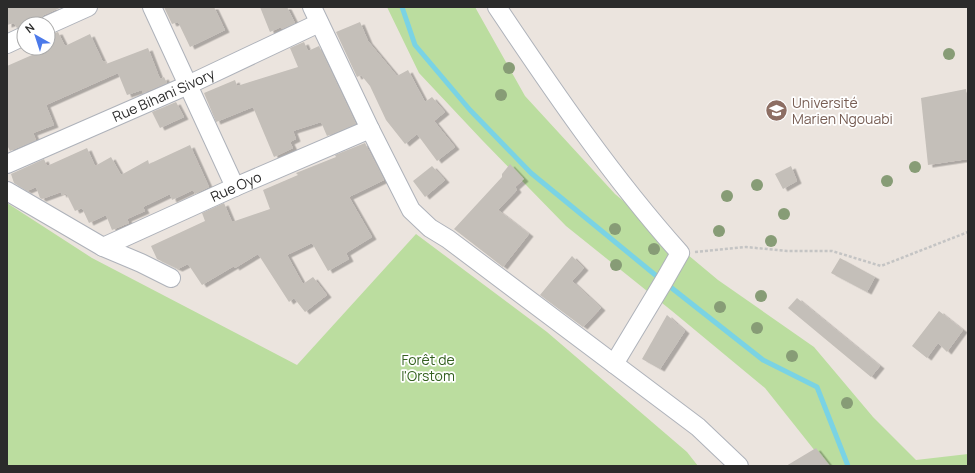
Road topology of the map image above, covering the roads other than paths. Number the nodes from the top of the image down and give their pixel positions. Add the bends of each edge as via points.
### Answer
1 (88, 7) edge
2 (152, 7) edge
3 (497, 7) edge
4 (316, 15) edge
5 (56, 21) edge
6 (188, 85) junction
7 (370, 129) junction
8 (7, 164) edge
9 (235, 187) junction
10 (7, 191) edge
11 (102, 248) junction
12 (171, 278) dead end
13 (614, 364) junction
14 (739, 466) edge

1 - 5 street
2 - 6 street
3 - 13 street via 546,81 603,158 680,253
4 - 6 street, Rue Bihani Sivory
4 - 7 street
6 - 8 street, Rue Bihani Sivory
6 - 9 street
7 - 9 street, Rue Oyo
7 - 13 street via 411,210 430,228
9 - 11 street, Rue Oyo
10 - 11 street
11 - 12 street
13 - 14 street via 698,427

